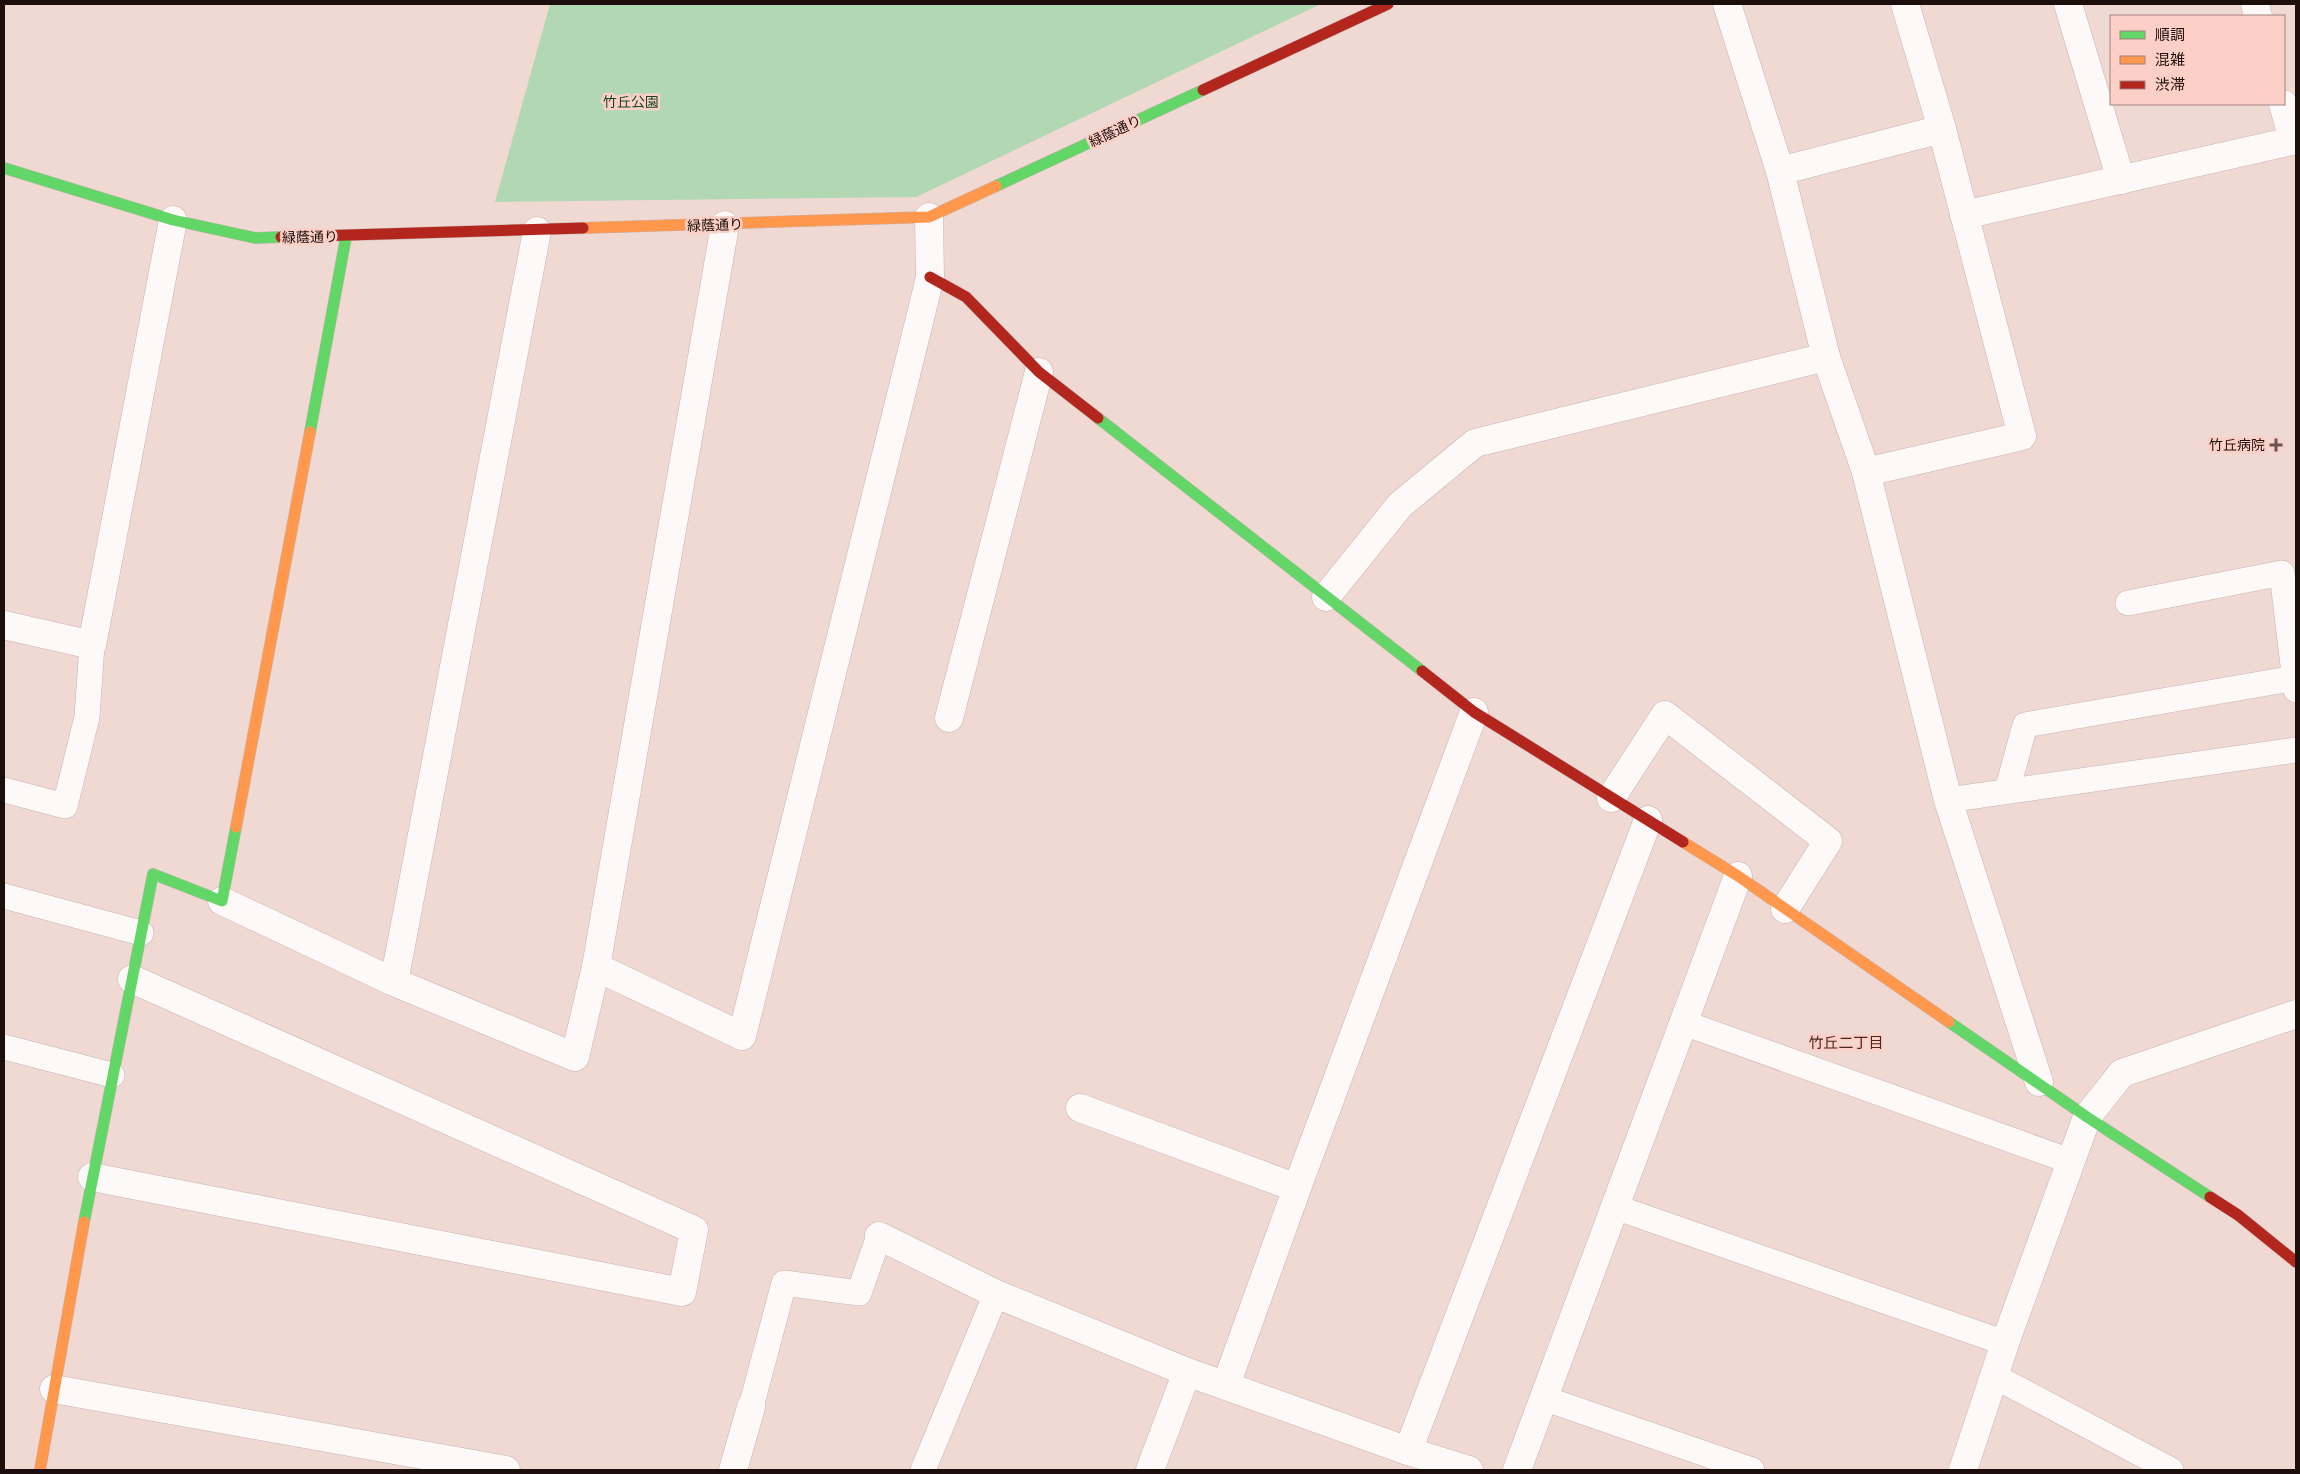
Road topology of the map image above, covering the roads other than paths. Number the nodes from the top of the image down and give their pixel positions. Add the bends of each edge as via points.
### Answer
1 (1388, 4) edge
2 (1727, 4) edge
3 (1905, 4) edge
4 (2068, 4) edge
5 (2283, 105) edge
6 (1942, 129) junction
7 (2295, 140) edge
8 (4, 168) edge
9 (1780, 171) junction
10 (2121, 180) junction
11 (1964, 215) junction
12 (929, 217) junction
13 (173, 220) junction
14 (725, 225) junction
15 (537, 231) junction
16 (346, 236) junction
17 (930, 277) junction
18 (1826, 357) junction
19 (1040, 372) junction
20 (1866, 472) junction
21 (1326, 597) junction
22 (2128, 603) dead end
23 (4, 625) edge
24 (92, 645) junction
25 (2296, 684) edge
26 (1474, 712) junction
27 (949, 718) dead end
28 (2296, 750) edge
29 (4, 790) edge
30 (2007, 791) junction
31 (1611, 798) junction
32 (1948, 800) junction
33 (1648, 820) junction
34 (1738, 876) junction
35 (4, 896) edge
36 (222, 901) junction
37 (1785, 909) junction
38 (141, 933) junction
39 (596, 967) junction
40 (132, 979) junction
41 (394, 982) junction
42 (2296, 1014) edge
43 (1684, 1023) junction
44 (4, 1047) edge
45 (112, 1075) junction
46 (2039, 1082) junction
47 (1080, 1108) dead end
48 (2087, 1117) junction
49 (2070, 1161) junction
50 (92, 1177) junction
51 (1297, 1188) junction
52 (1615, 1207) junction
53 (879, 1236) joint
54 (2296, 1262) edge
55 (996, 1294) junction
56 (2005, 1343) junction
57 (1188, 1372) junction
58 (1994, 1376) junction
59 (1226, 1385) junction
60 (54, 1389) junction
61 (1543, 1398) junction
62 (751, 1407) joint
63 (1408, 1451) junction
64 (40, 1470) edge
65 (502, 1470) edge
66 (733, 1470) edge
67 (923, 1470) edge
68 (1150, 1470) edge
69 (1469, 1470) edge
70 (1517, 1470) edge
71 (1752, 1470) edge
72 (1963, 1470) edge
73 (2171, 1470) edge

1 - 12 street, 緑蔭通り
2 - 9 street
3 - 6 street
4 - 10 street
5 - 7 street
6 - 9 street
6 - 11 street
7 - 10 street
8 - 13 street, 緑蔭通り
9 - 18 street
10 - 11 street
11 - 20 street via 2022,436
12 - 14 street, 緑蔭通り
12 - 17 street
13 - 16 street, 緑蔭通り via 255,238
13 - 24 street
14 - 15 street, 緑蔭通り
14 - 39 street
15 - 16 street, 緑蔭通り
15 - 41 street
16 - 36 street
17 - 19 street via 966,297
17 - 39 street via 742,1036
18 - 20 street
18 - 21 street via 1475,444 1400,505
19 - 21 street
19 - 27 street
20 - 32 street
21 - 26 street
22 - 25 lane via 2282,573
23 - 24 street
24 - 29 lane via 87,717 64,806
25 - 30 lane via 2025,725
26 - 31 street
26 - 51 street
28 - 30 lane
30 - 32 lane
31 - 33 street
31 - 37 street via 1665,715 1828,841
32 - 46 street
33 - 34 street
33 - 63 street
34 - 37 street
34 - 43 street
35 - 38 lane
36 - 38 street via 153,874
36 - 41 street
37 - 46 street
38 - 40 street
39 - 41 street via 575,1057
40 - 45 street
40 - 50 street via 694,1230 682,1292
42 - 48 street via 2122,1073
43 - 49 lane
43 - 52 street
44 - 45 lane
45 - 50 street
46 - 48 street
47 - 51 street
48 - 49 street
48 - 54 street via 2238,1215
49 - 56 street
50 - 60 street
51 - 59 street
52 - 56 lane
52 - 61 street
53 - 55 street
53 - 62 lane via 859,1293 784,1283
55 - 57 street
55 - 67 lane
56 - 58 street
57 - 59 street
57 - 68 street
58 - 72 street
58 - 73 lane
59 - 63 street
60 - 64 street
60 - 65 street
61 - 70 street
61 - 71 lane
62 - 66 street
63 - 69 street

